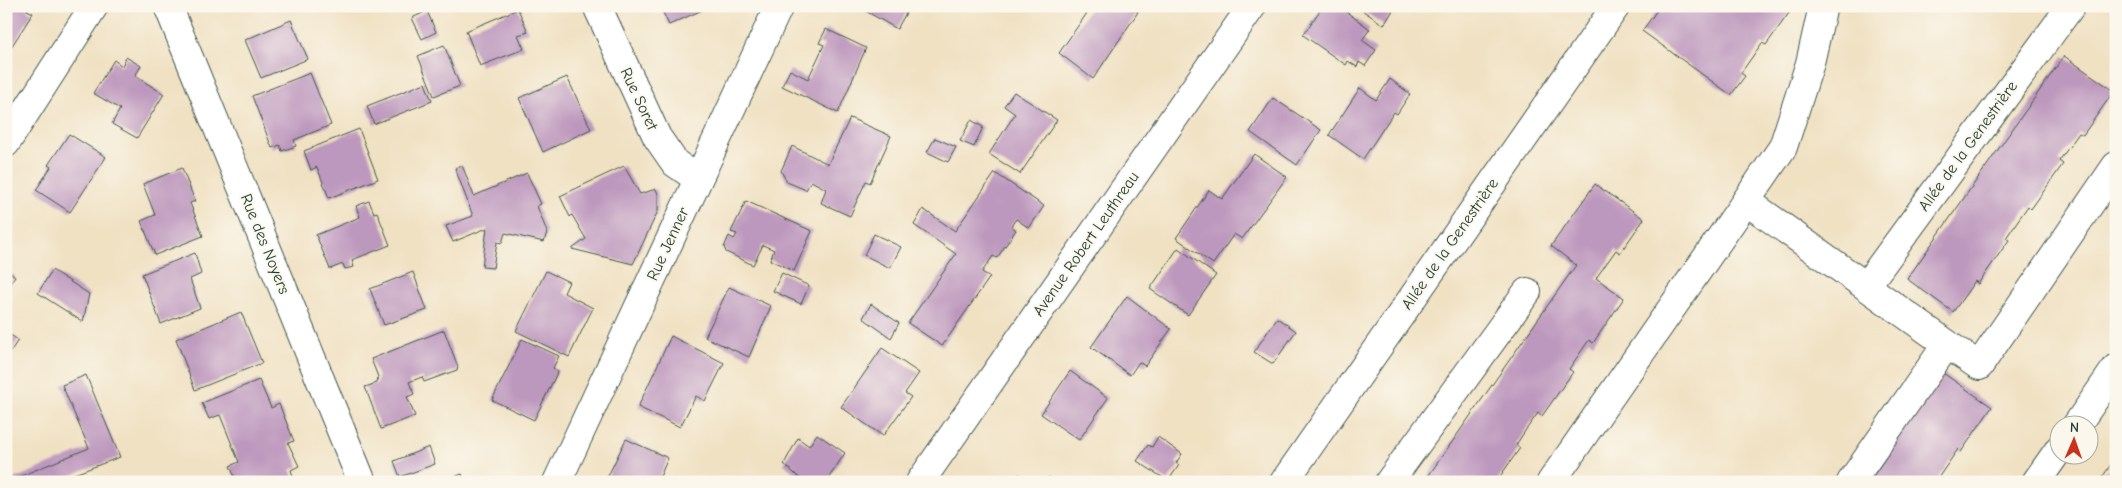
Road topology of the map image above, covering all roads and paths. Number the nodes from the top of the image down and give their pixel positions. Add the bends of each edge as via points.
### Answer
1 (94, 6) edge
2 (168, 6) edge
3 (597, 6) edge
4 (779, 6) edge
5 (1252, 6) edge
6 (1616, 6) edge
7 (1823, 6) edge
8 (2071, 6) edge
9 (6, 142) edge
10 (2116, 166) edge
11 (698, 179) junction
12 (1746, 201) junction
13 (1866, 286) junction
14 (1527, 292) dead end
15 (1947, 344) junction
16 (2116, 368) edge
17 (2083, 416) edge
18 (2050, 462) edge
19 (362, 482) edge
20 (557, 482) edge
21 (920, 482) edge
22 (1284, 482) edge
23 (1389, 482) edge
24 (1551, 482) edge
25 (1851, 482) edge
26 (2036, 482) edge

1 - 9 street
2 - 19 street, Rue des Noyers
3 - 11 street, Rue Soret via 657,137 676,163
4 - 11 street, Rue Jenner
5 - 21 street, Avenue Robert Leuthreau
6 - 22 street, Allée de la Genestrière
7 - 12 street via 1810,62 1783,147
8 - 13 street, Allée de la Genestrière
10 - 15 street via 1978,366
11 - 20 street, Rue Jenner
12 - 13 street
12 - 24 street
13 - 15 street
14 - 23 street
15 - 25 street
16 - 17 street
18 - 26 street

